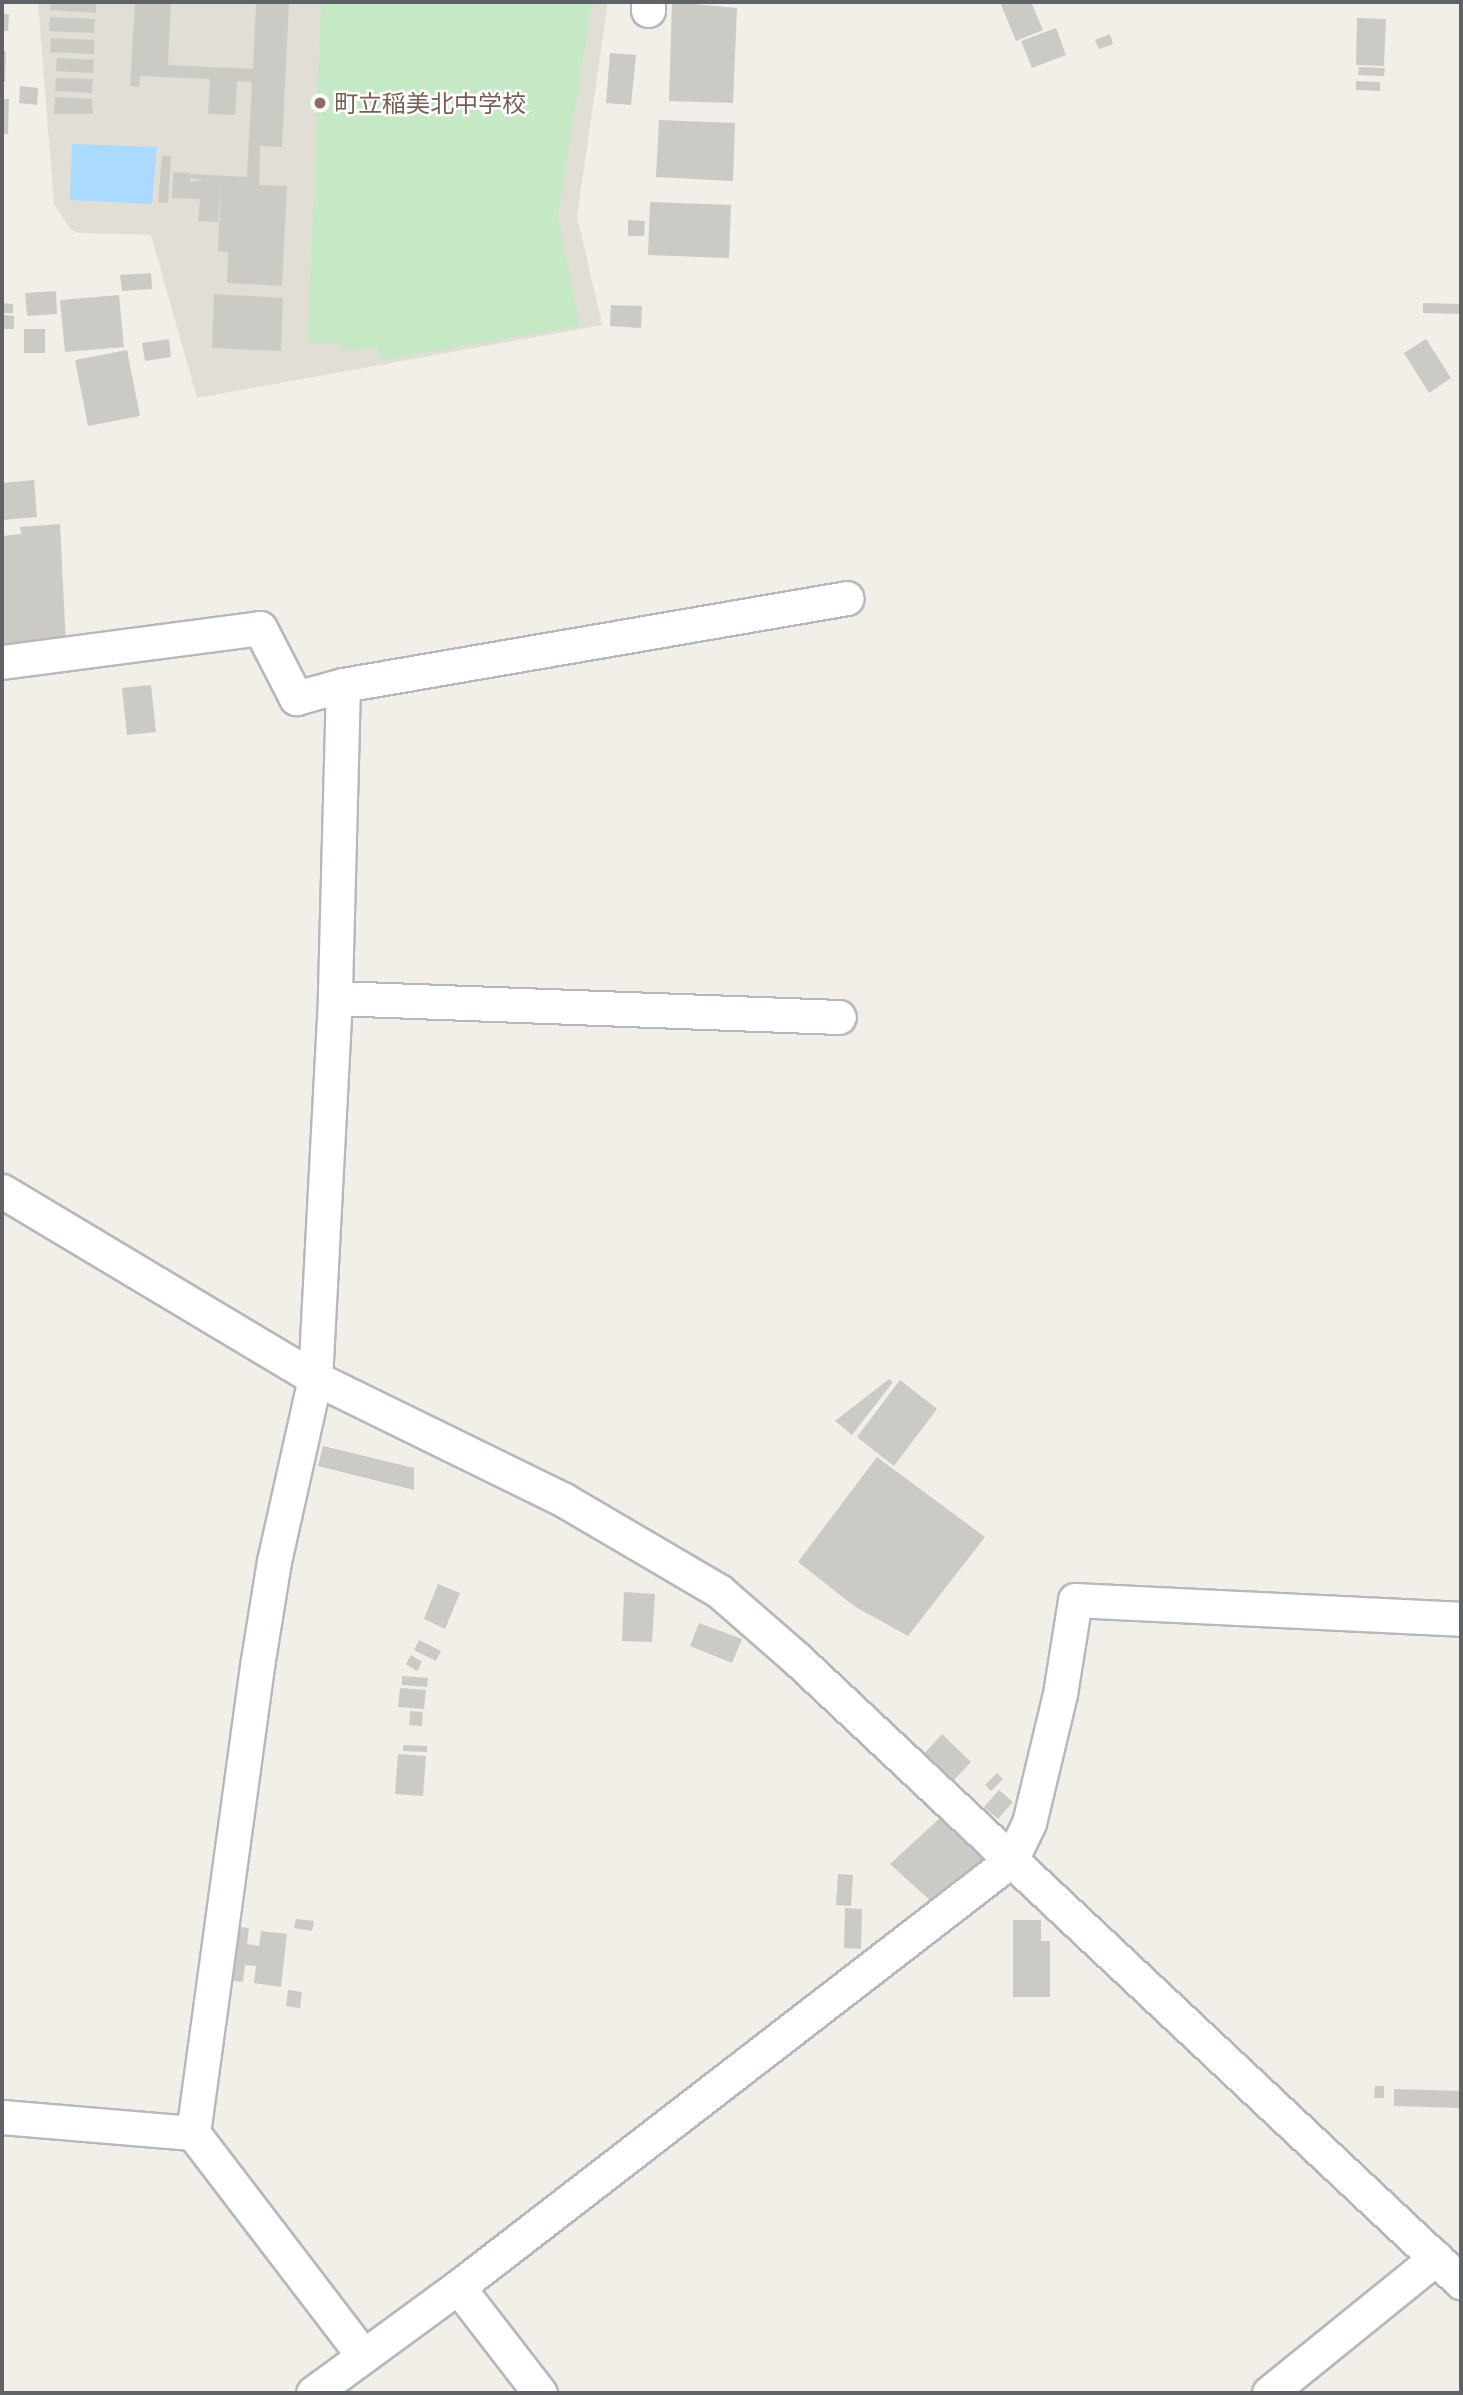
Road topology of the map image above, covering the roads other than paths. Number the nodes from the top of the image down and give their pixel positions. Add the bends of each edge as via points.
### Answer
1 (847, 598) dead end
2 (2, 662) edge
3 (343, 685) junction
4 (335, 998) junction
5 (839, 1017) dead end
6 (2, 1191) edge
7 (316, 1378) junction
8 (1461, 1619) edge
9 (1011, 1860) junction
10 (2, 2117) edge
11 (193, 2133) junction
12 (1436, 2258) junction
13 (1461, 2282) edge
14 (458, 2287) junction
15 (363, 2355) junction
16 (313, 2393) edge
17 (540, 2393) edge
18 (1269, 2393) edge

1 - 3 street
2 - 3 street via 260,628 296,698
3 - 4 street
4 - 5 street
4 - 7 street
6 - 7 street
7 - 9 street via 564,1500 719,1591
7 - 11 street via 274,1561
8 - 9 street via 1074,1600 1060,1694 1029,1823
9 - 12 street
9 - 14 street
10 - 11 street
11 - 15 street
12 - 13 street
12 - 18 street
14 - 15 street
14 - 17 street
15 - 16 street

